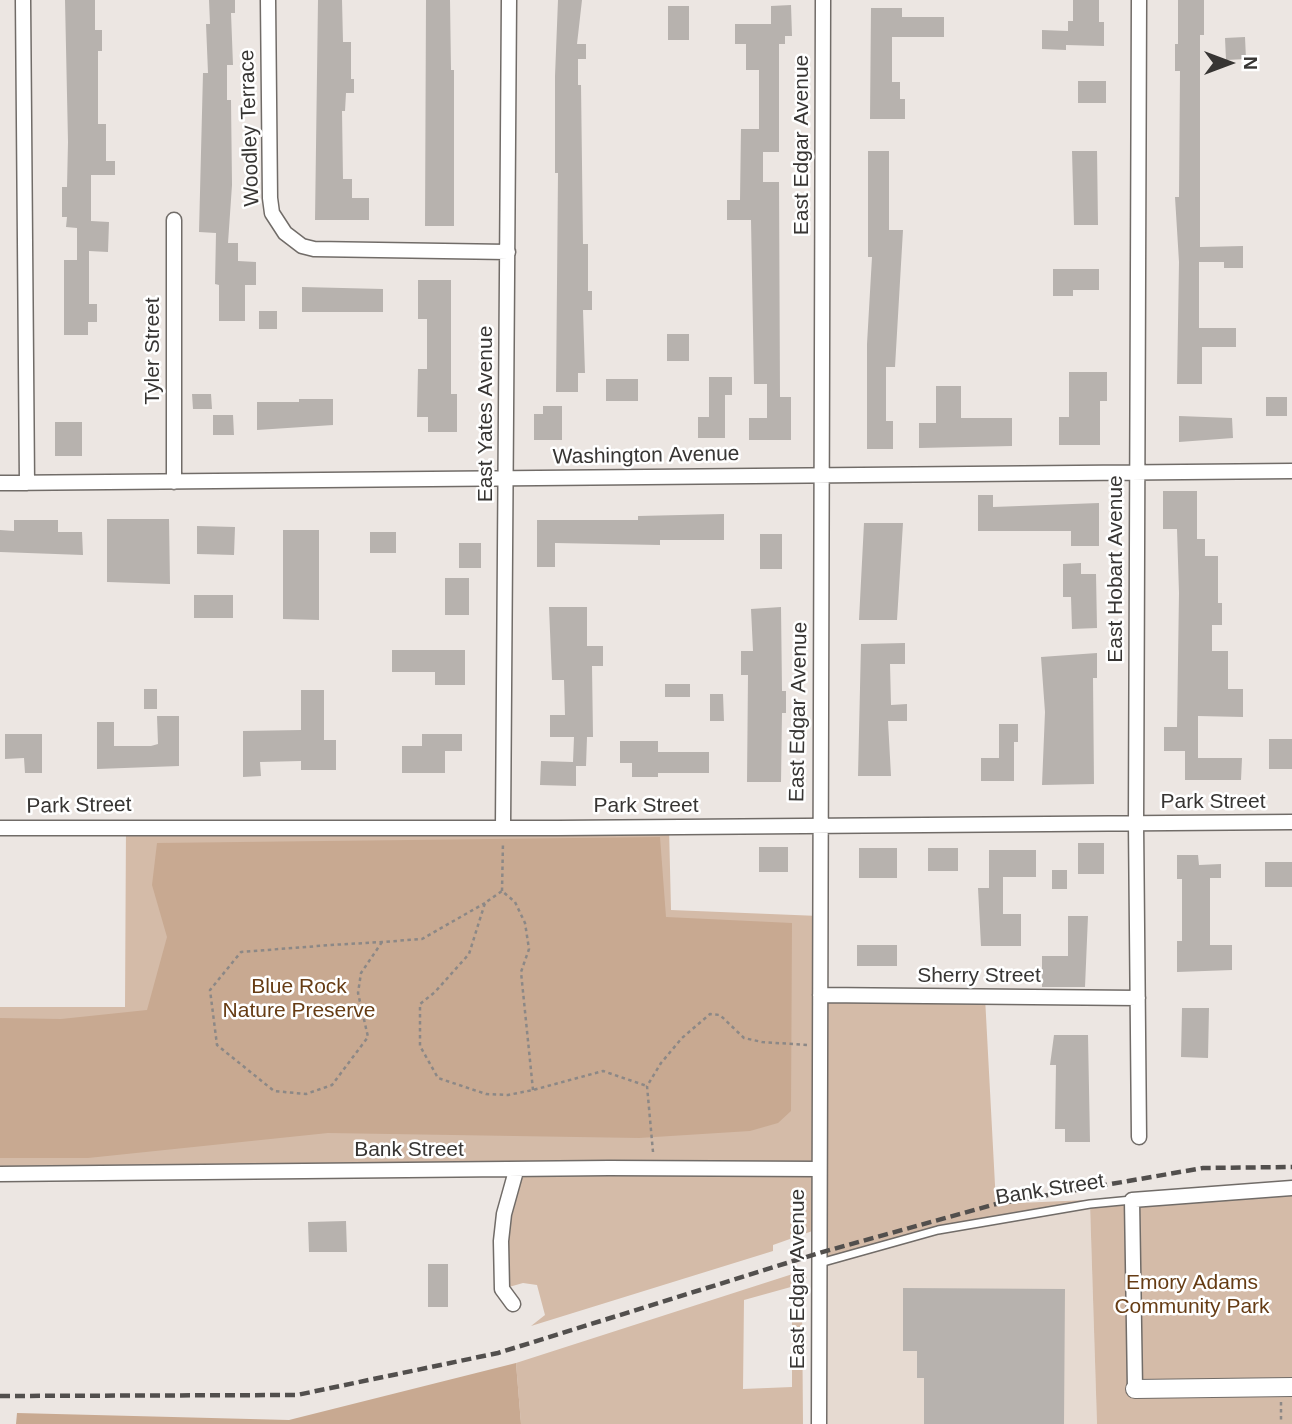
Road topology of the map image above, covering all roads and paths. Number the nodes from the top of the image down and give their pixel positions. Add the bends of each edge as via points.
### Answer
1 (23, 0) edge
2 (268, 0) edge
3 (509, 0) edge
4 (823, 0) edge
5 (1139, 0) edge
6 (174, 220) dead end
7 (508, 252) junction
8 (1292, 471) edge
9 (1137, 472) junction
10 (821, 475) junction
11 (506, 480) junction
12 (174, 482) junction
13 (0, 483) edge
14 (27, 483) junction
15 (1292, 822) edge
16 (1136, 823) junction
17 (819, 826) junction
18 (503, 827) junction
19 (0, 828) edge
20 (502, 891) junction
21 (485, 902) junction
22 (382, 942) junction
23 (820, 995) junction
24 (1138, 998) junction
25 (820, 1046) junction
26 (647, 1086) junction
27 (533, 1090) junction
28 (1139, 1137) dead end
29 (655, 1169) junction
30 (819, 1169) junction
31 (516, 1171) junction
32 (0, 1174) edge
33 (1292, 1188) edge
34 (1132, 1200) junction
35 (820, 1264) junction
36 (513, 1304) dead end
37 (1292, 1387) edge
38 (1135, 1389) joint
39 (820, 1424) edge

1 - 14 street
2 - 7 street, Woodley Terrace via 270,198 272,213 285,233 314,249
3 - 7 street, East Yates Avenue
4 - 10 street, East Edgar Avenue
5 - 9 street, East Hobart Avenue
6 - 12 street, Tyler Street
7 - 11 street, East Yates Avenue
8 - 9 street, Washington Avenue
9 - 10 street, Washington Avenue
9 - 16 street, East Hobart Avenue
10 - 11 street, Washington Avenue
10 - 17 street, East Edgar Avenue
11 - 12 street, Washington Avenue
11 - 18 street, East Yates Avenue
12 - 14 street, Washington Avenue
13 - 14 street, Washington Avenue
15 - 16 street, Park Street
16 - 17 street, Park Street
16 - 24 street, East Hobart Avenue
17 - 18 street, Park Street
17 - 23 street, East Edgar Avenue
18 - 19 street, Park Street
18 - 20 path
20 - 21 path
20 - 27 path via 515,902 525,923 529,949 522,972
21 - 22 path via 422,939
21 - 27 path via 469,954 420,1004 420,1045 438,1078 486,1094
22 - 22 path via 241,952 210,990 217,1045 274,1090 306,1094 332,1085 368,1037 358,993 361,973
23 - 24 street, Sherry Street
23 - 25 street, East Edgar Avenue
24 - 28 street, East Hobart Avenue
25 - 26 path via 744,1038 720,1015 710,1014 682,1038
25 - 30 street, East Edgar Avenue
26 - 27 path via 603,1071
26 - 29 path
29 - 30 street, Bank Street
29 - 31 street, Bank Street
30 - 35 street, East Edgar Avenue
31 - 32 street, Bank Street
31 - 36 street via 503,1214 501,1241 502,1289
33 - 34 street, Bank Street
34 - 35 lane, Bank Street via 938,1230
34 - 38 street
35 - 39 street, East Edgar Avenue
37 - 38 street

